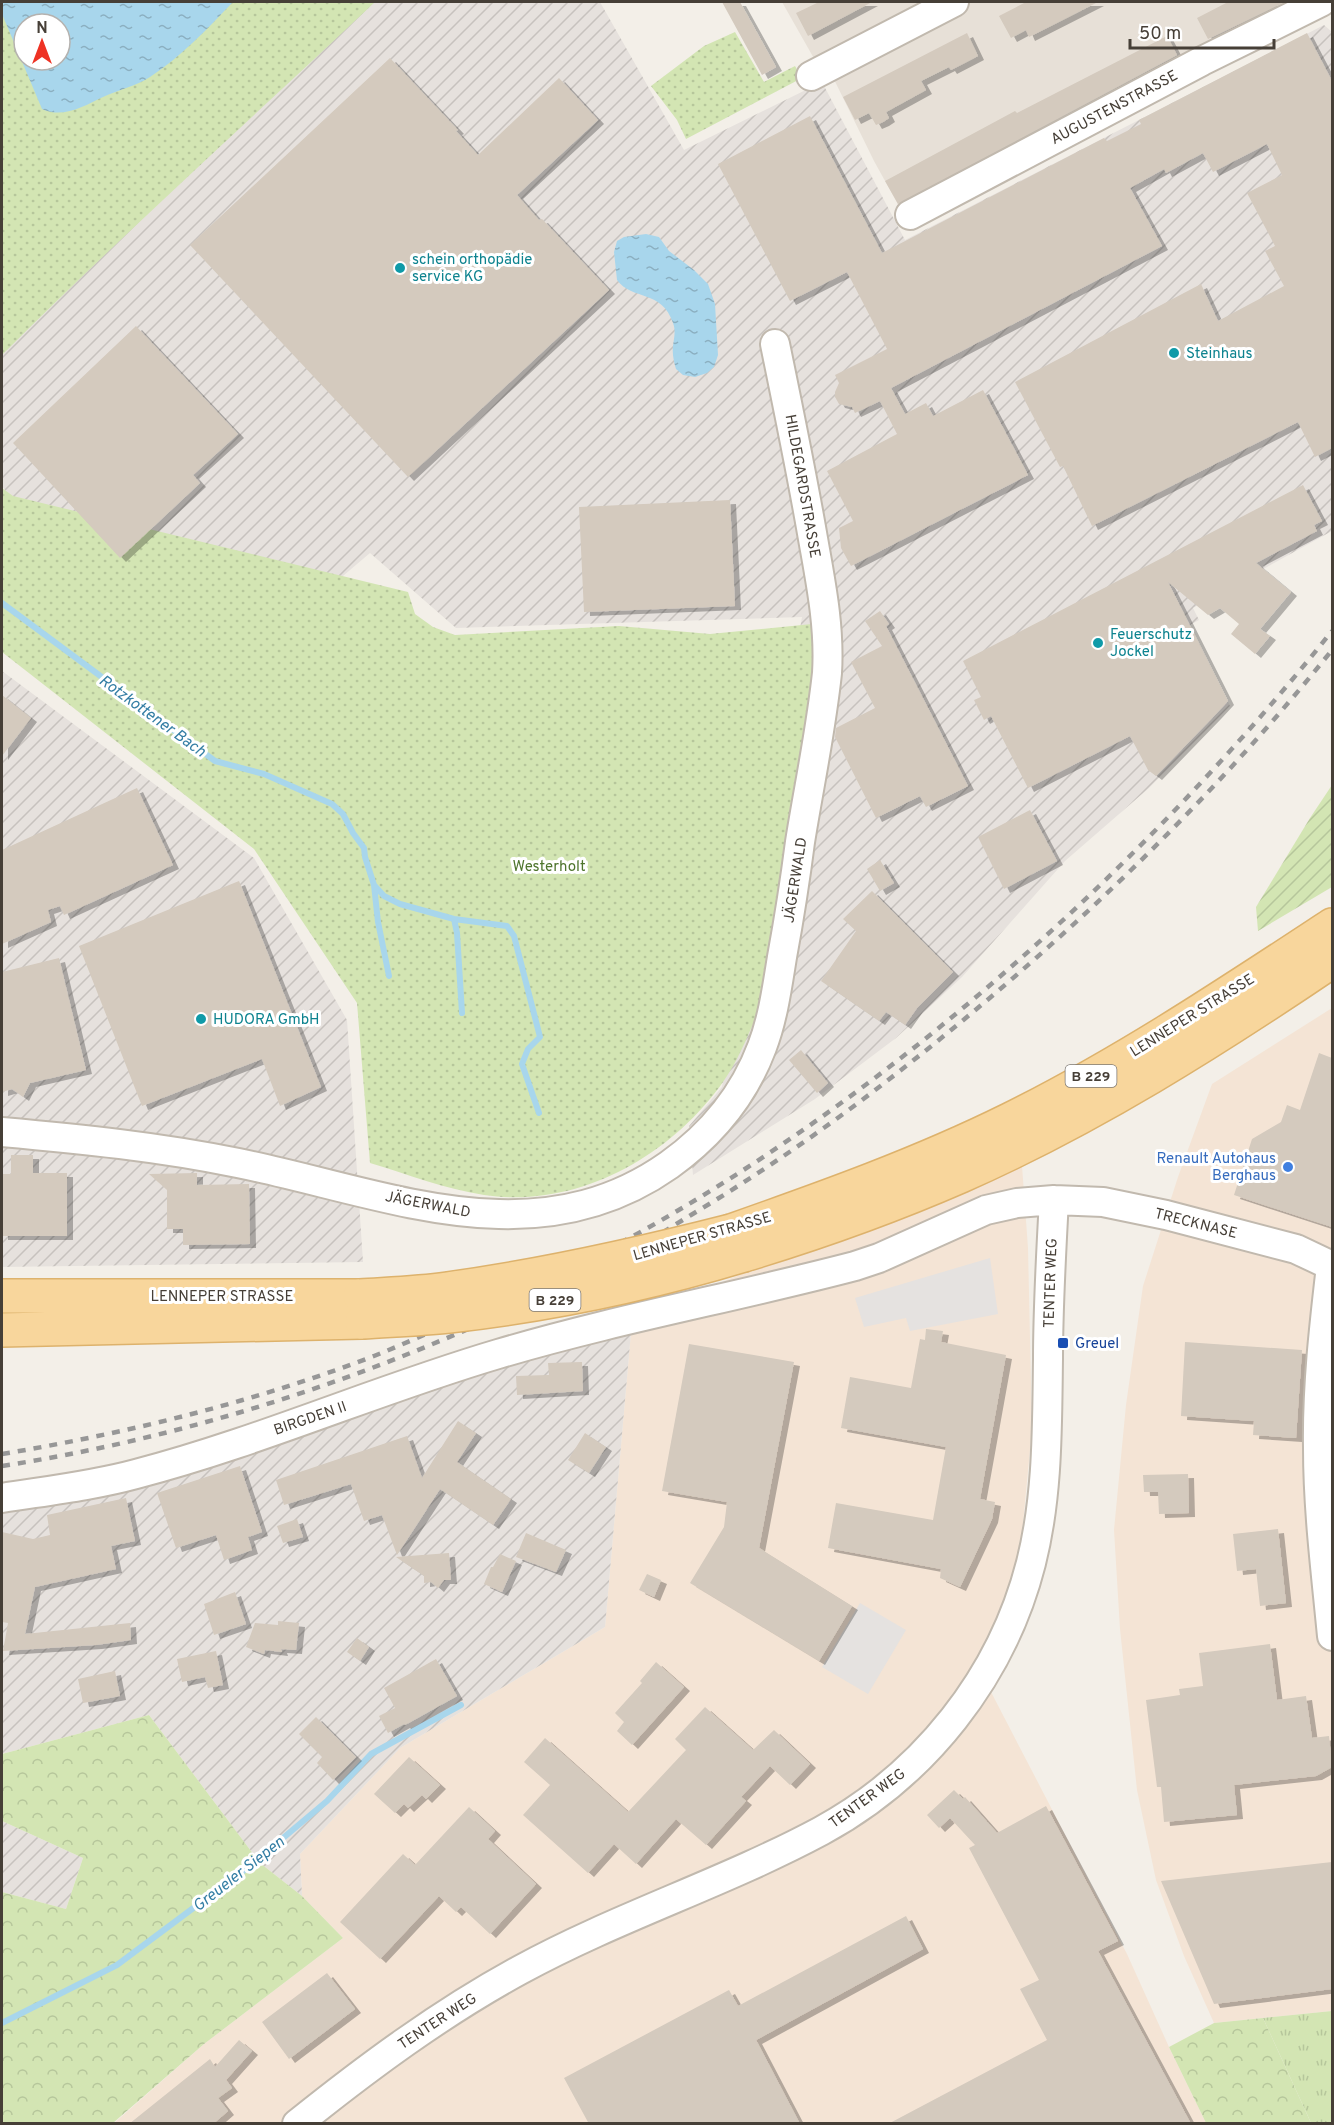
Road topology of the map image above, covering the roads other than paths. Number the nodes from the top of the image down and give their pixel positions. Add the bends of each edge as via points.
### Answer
1 (954, 2) edge
2 (1321, 2) edge
3 (811, 76) dead end
4 (909, 215) dead end
5 (775, 344) dead end
6 (826, 629) joint
7 (1332, 925) edge
8 (1332, 961) edge
9 (2, 1132) edge
10 (1054, 1200) junction
11 (737, 1243) junction
12 (1332, 1266) edge
13 (2, 1296) edge
14 (361, 1309) junction
15 (2, 1330) edge
16 (2, 1498) edge
17 (1332, 1636) edge
18 (297, 2124) edge

1 - 3 street
2 - 4 street, AUGUSTENSTRASSE
5 - 6 street, HILDEGARDSTRASSE via 800,459
6 - 9 street, JÄGERWALD via 826,686 772,1017 750,1075 736,1099 687,1151 652,1176 616,1195 579,1206 540,1214 497,1215 454,1212 165,1150
7 - 11 main road, LENNEPER STRASSE / B 229 via 1165,1033 1084,1080 1006,1121 827,1197
8 - 11 main road, LENNEPER STRASSE / B 229 via 1148,1079 1072,1122 958,1177 845,1222
10 - 12 street, TRECKNASE via 1104,1202 1166,1215 1296,1249
10 - 16 street, BIRGDEN II via 986,1210 855,1266 498,1353 165,1466 117,1479
10 - 18 street, TENTER WEG via 1045,1480 1032,1560 1017,1613 1000,1650 958,1714 913,1765 862,1806 783,1850 600,1930 522,1969 383,2057
11 - 14 main road, LENNEPER STRASSE / B 229, bridge via 645,1282 530,1304 448,1316
12 - 17 street via 1322,1344 1318,1446
13 - 14 main road, LENNEPER STRASSE / B 229
14 - 15 main road, LENNEPER STRASSE / B 229

